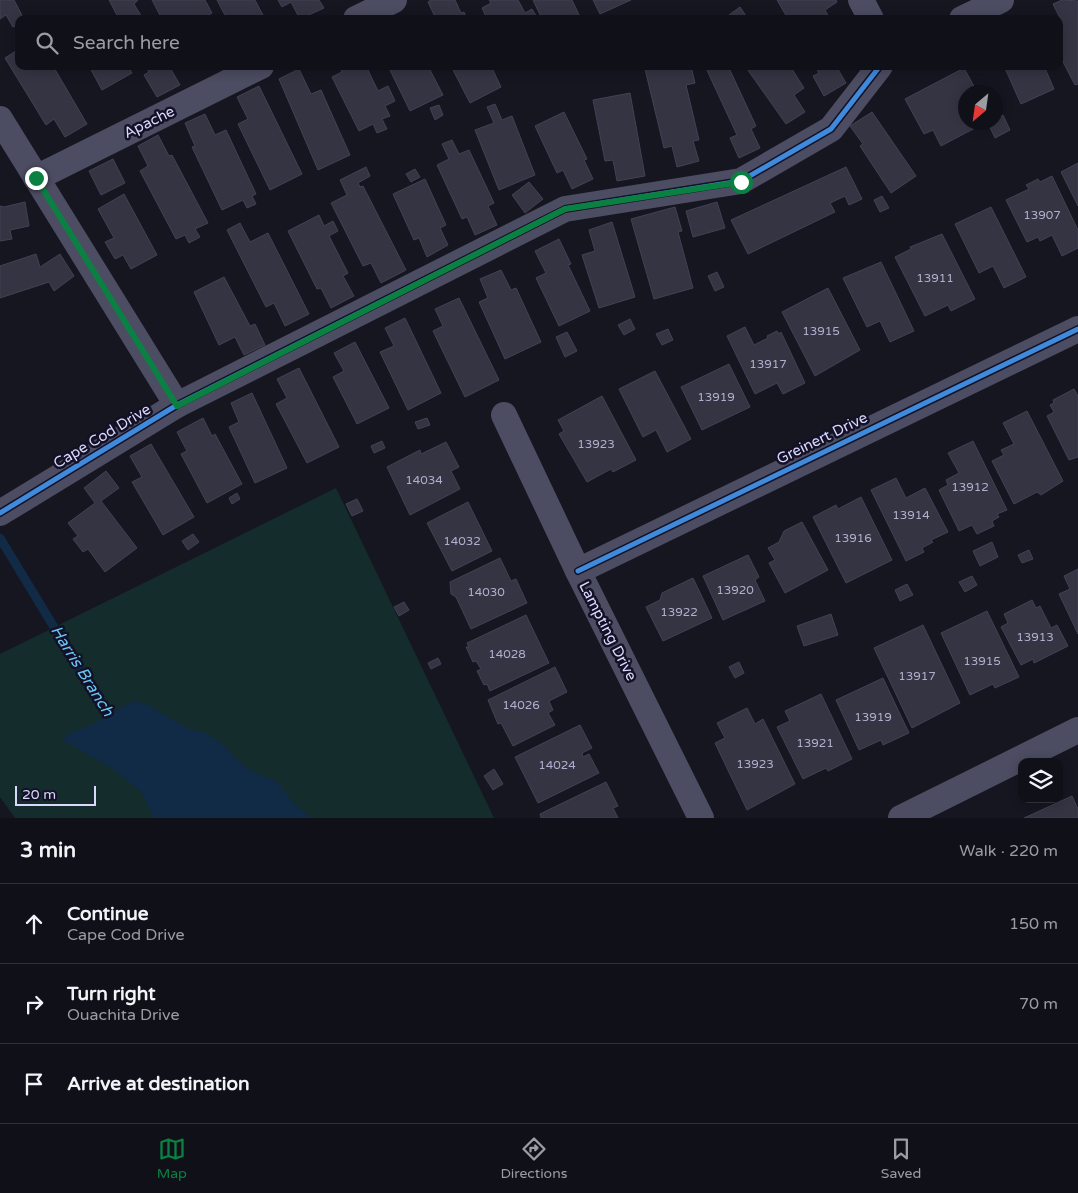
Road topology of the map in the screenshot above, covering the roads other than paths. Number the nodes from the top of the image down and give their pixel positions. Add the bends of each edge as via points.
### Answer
1 (394, 0) edge
2 (861, 0) edge
3 (1001, 0) edge
4 (364, 15) edge
5 (870, 15) edge
6 (970, 15) edge
7 (253, 70) edge
8 (877, 70) edge
9 (0, 119) edge
10 (36, 178) junction
11 (1078, 329) edge
12 (177, 406) junction
13 (504, 415) dead end
14 (4, 510) edge
15 (578, 570) junction
16 (1078, 730) edge
17 (701, 818) edge
18 (901, 818) edge

1 - 4 street
2 - 5 street
3 - 6 street
7 - 10 street, Apache
8 - 12 street, Cape Cod Drive via 831,129 741,182 565,209
9 - 10 street
10 - 12 street
11 - 15 street, Greinert Drive
12 - 14 street, Cape Cod Drive
13 - 15 street, Lampting Drive
15 - 17 street, Lampting Drive
16 - 18 street

